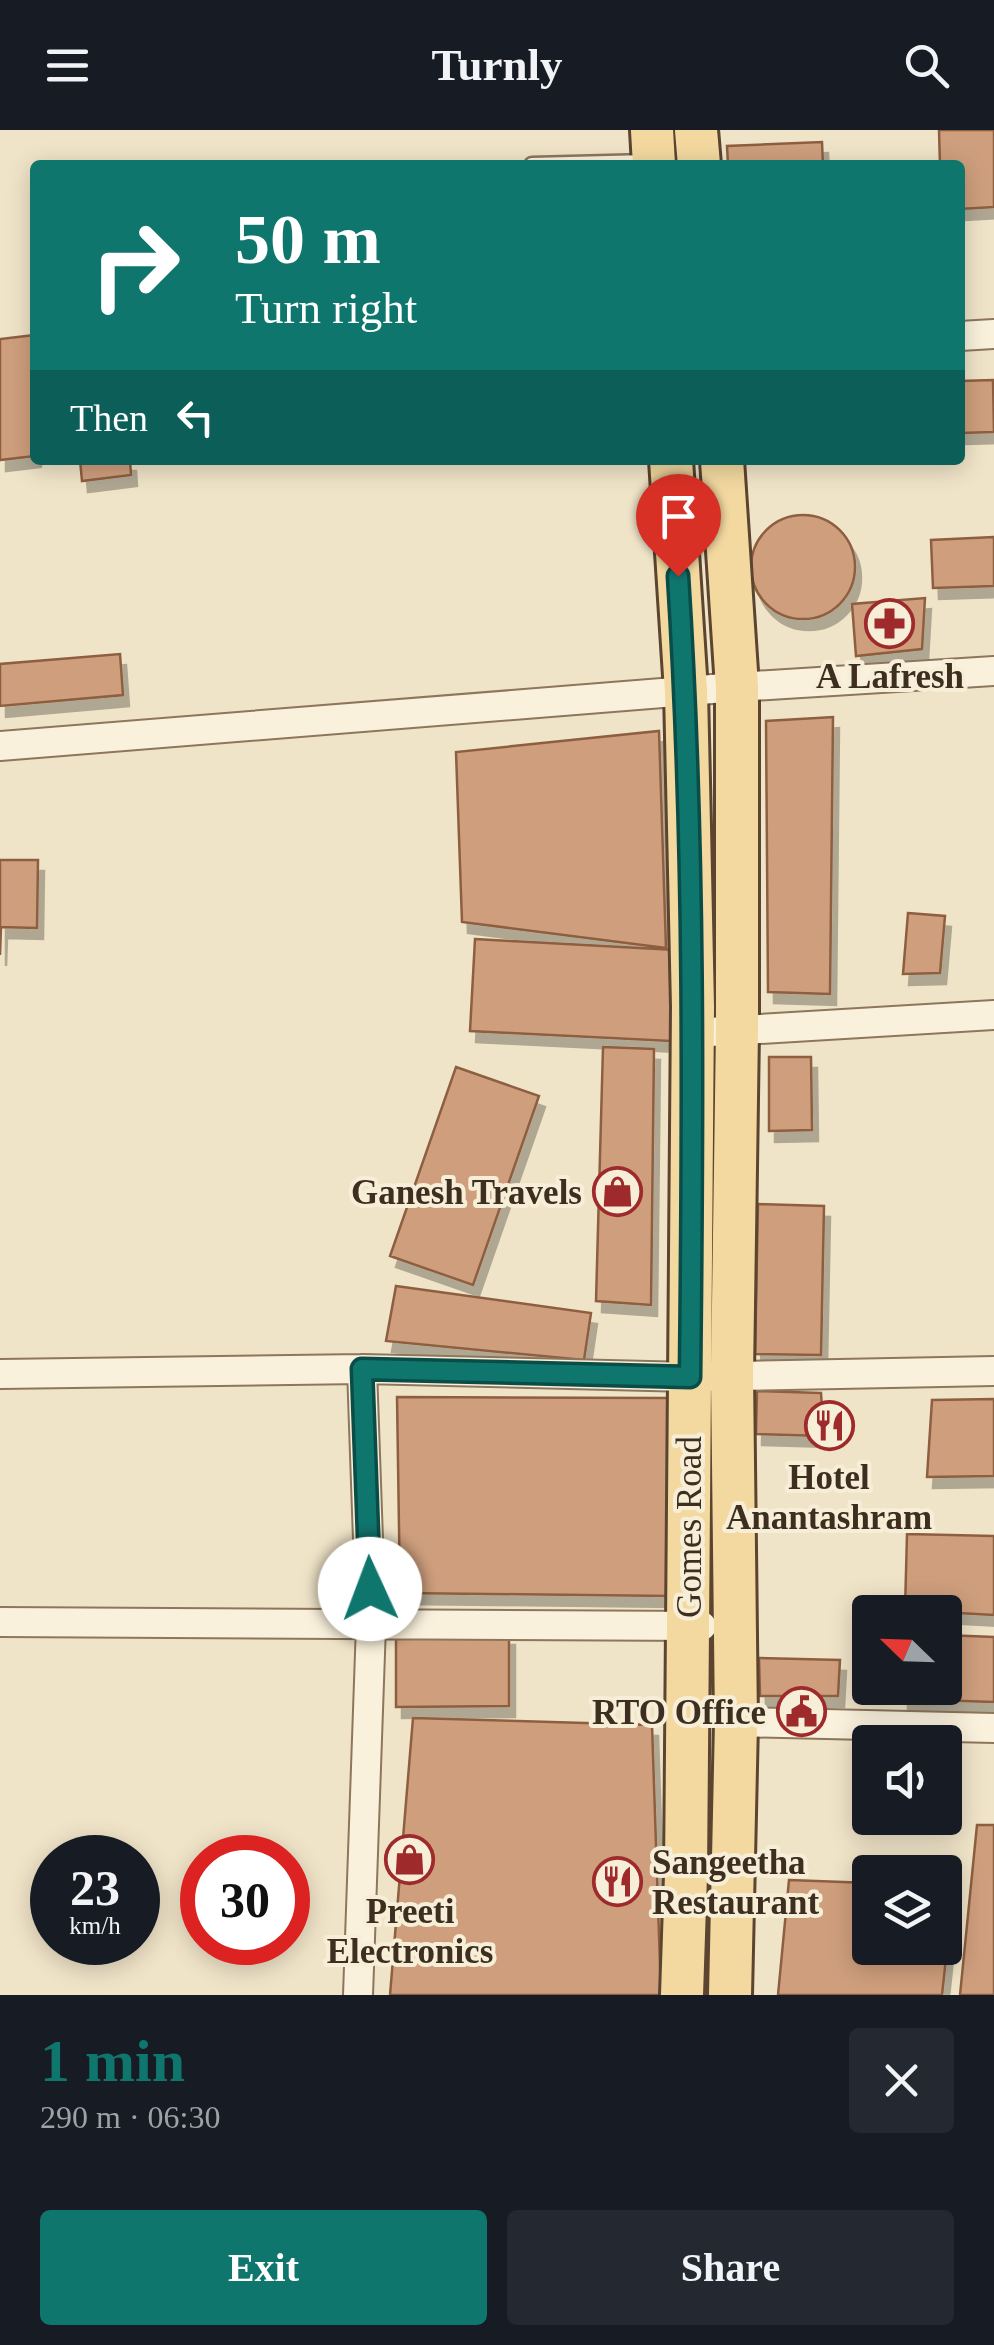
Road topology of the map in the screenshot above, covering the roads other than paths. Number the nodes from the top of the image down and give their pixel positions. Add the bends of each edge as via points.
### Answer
1 (696, 130) edge
2 (653, 152) edge
3 (586, 160) edge
4 (699, 160) edge
5 (994, 334) edge
6 (965, 336) edge
7 (670, 465) edge
8 (722, 465) edge
9 (994, 671) edge
10 (736, 687) junction
11 (686, 692) junction
12 (0, 746) edge
13 (994, 1015) edge
14 (737, 1030) junction
15 (693, 1034) junction
16 (362, 1369) junction
17 (994, 1371) edge
18 (0, 1374) edge
19 (732, 1375) junction
20 (690, 1377) junction
21 (0, 1622) edge
22 (371, 1626) junction
23 (688, 1626) junction
24 (734, 1626) junction
25 (736, 1722) junction
26 (994, 1728) edge
27 (358, 1995) edge
28 (682, 1995) edge
29 (730, 1995) edge

1 - 4 main road
2 - 3 lane
5 - 6 street
7 - 11 main road, Gomes Road
8 - 10 main road, Gomes Road
9 - 10 street
10 - 11 street
10 - 14 main road, Gomes Road
11 - 12 street
11 - 15 main road, Gomes Road
13 - 14 street
14 - 15 street
14 - 19 main road, Gomes Road
15 - 20 main road, Gomes Road
16 - 18 street
16 - 20 street
16 - 22 street
17 - 19 street
19 - 20 street
19 - 24 main road, Gomes Road
20 - 23 main road, Gomes Road
21 - 22 street
22 - 23 street
22 - 27 street
23 - 24 street
23 - 28 main road, Gomes Road
24 - 25 main road, Gomes Road
25 - 26 street
25 - 29 main road, Gomes Road

